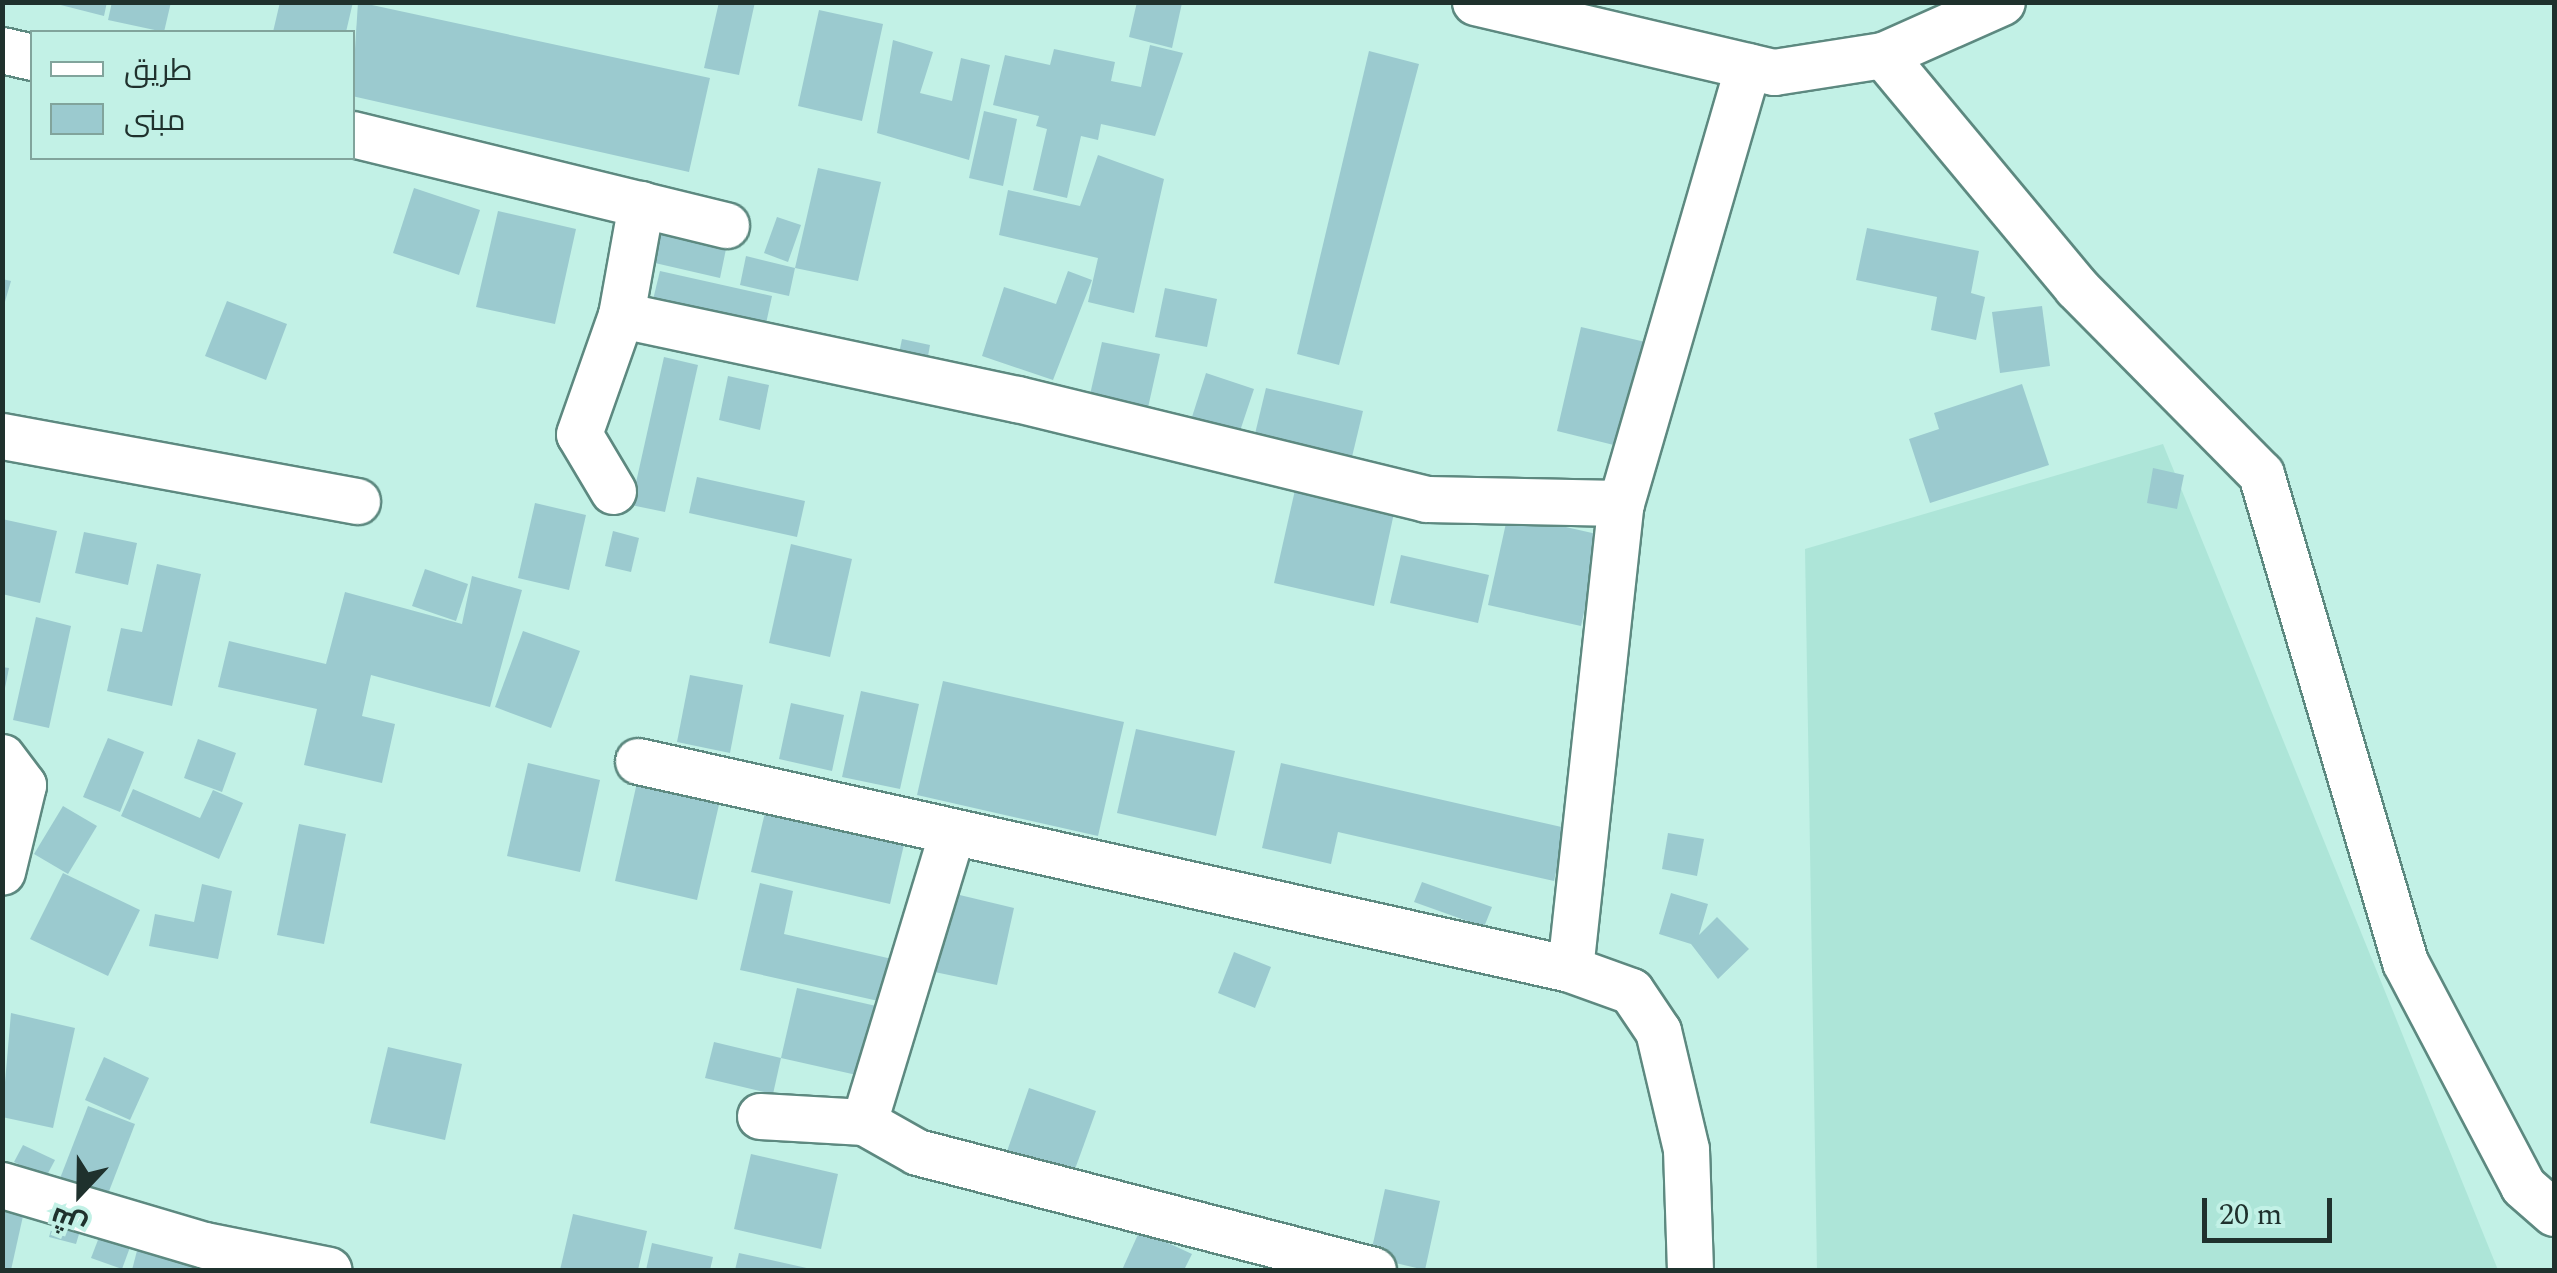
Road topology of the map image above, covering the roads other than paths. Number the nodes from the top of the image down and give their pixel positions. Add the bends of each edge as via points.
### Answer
1 (1475, 2) edge
2 (2002, 2) edge
3 (2, 50) edge
4 (1883, 56) junction
5 (30, 57) edge
6 (1748, 66) junction
7 (355, 135) edge
8 (641, 204) junction
9 (726, 225) dead end
10 (621, 316) junction
11 (2, 436) edge
12 (613, 492) dead end
13 (358, 501) dead end
14 (1621, 503) junction
15 (2, 757) edge
16 (638, 761) dead end
17 (952, 833) junction
18 (2, 872) edge
19 (1570, 969) junction
20 (760, 1116) dead end
21 (864, 1122) junction
22 (2, 1184) edge
23 (2553, 1215) edge
24 (328, 1270) edge
25 (1373, 1270) edge
26 (1690, 1270) edge

1 - 6 street
2 - 4 street
3 - 5 street
4 - 6 street via 1774,72
4 - 23 street via 2076,287 2261,474 2404,962 2523,1186
6 - 14 street
7 - 8 street
8 - 9 street
8 - 10 street
10 - 12 street via 579,434
10 - 14 street via 1017,399 1426,500
11 - 13 street
14 - 19 street
15 - 18 street via 23,785
16 - 17 street
17 - 19 street
17 - 21 street
19 - 26 street via 1631,991 1658,1030 1686,1149
20 - 21 street
21 - 25 street via 918,1152
22 - 24 street via 204,1245

